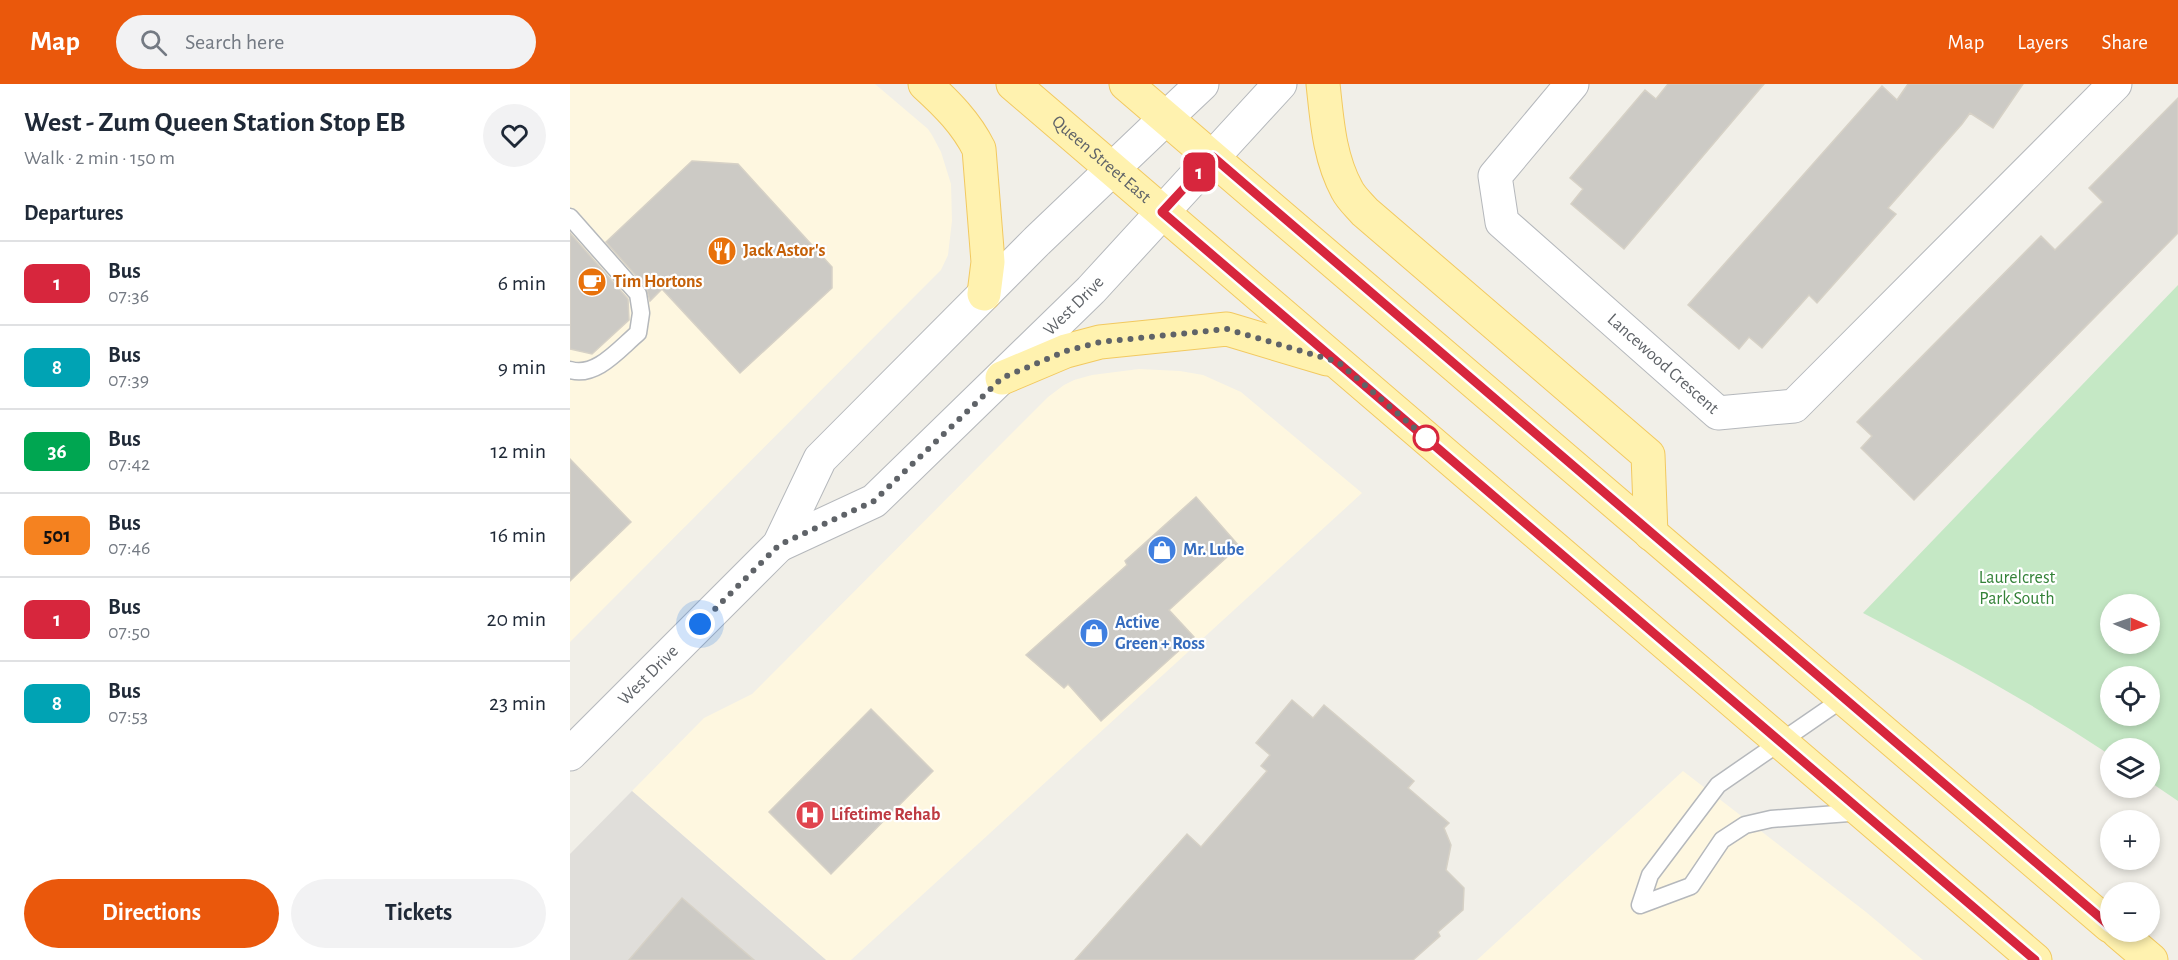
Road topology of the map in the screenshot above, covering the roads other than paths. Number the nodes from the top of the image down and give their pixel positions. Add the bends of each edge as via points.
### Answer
1 (925, 84) edge
2 (1013, 84) edge
3 (1126, 84) edge
4 (1202, 84) edge
5 (1280, 84) edge
6 (1323, 84) edge
7 (1572, 84) edge
8 (2113, 86) edge
9 (1167, 118) junction
10 (1213, 157) junction
11 (1112, 169) junction
12 (1162, 212) junction
13 (570, 217) edge
14 (984, 294) junction
15 (1338, 362) junction
16 (570, 370) edge
17 (1002, 378) junction
18 (1651, 534) junction
19 (779, 545) junction
20 (1844, 698) junction
21 (1781, 741) junction
22 (570, 754) edge
23 (1862, 812) junction
24 (2100, 917) edge
25 (2130, 942) edge
26 (2035, 960) edge
27 (2151, 960) edge

1 - 14 main road via 951,108 979,149 988,262
2 - 11 main road, Queen Street East
3 - 9 main road
4 - 9 street, West Drive
5 - 10 street, West Drive
6 - 18 main road via 1334,160 1347,192 1365,212 1648,456
7 - 8 street, Lancewood Crescent via 1495,176 1502,222 1718,413 1794,406
9 - 10 main road
9 - 11 street, West Drive
10 - 12 street, West Drive
10 - 18 main road
11 - 12 main road, Queen Street East
11 - 14 street, West Drive
12 - 15 main road, Queen Street East
12 - 17 street, West Drive via 1091,290
13 - 16 lane via 638,294 641,313 638,333 599,366 581,372
14 - 19 street, West Drive via 820,459
15 - 17 main road via 1227,329 1100,342 1066,351
15 - 21 main road, Queen Street East
17 - 19 street, West Drive via 874,501
18 - 20 main road
19 - 22 street, West Drive
20 - 21 lane
20 - 24 main road
21 - 23 main road, Queen Street East
21 - 23 lane via 1718,785 1650,875 1640,905 1691,886 1722,840 1745,825 1771,819
23 - 26 main road, Queen Street East
25 - 27 main road

